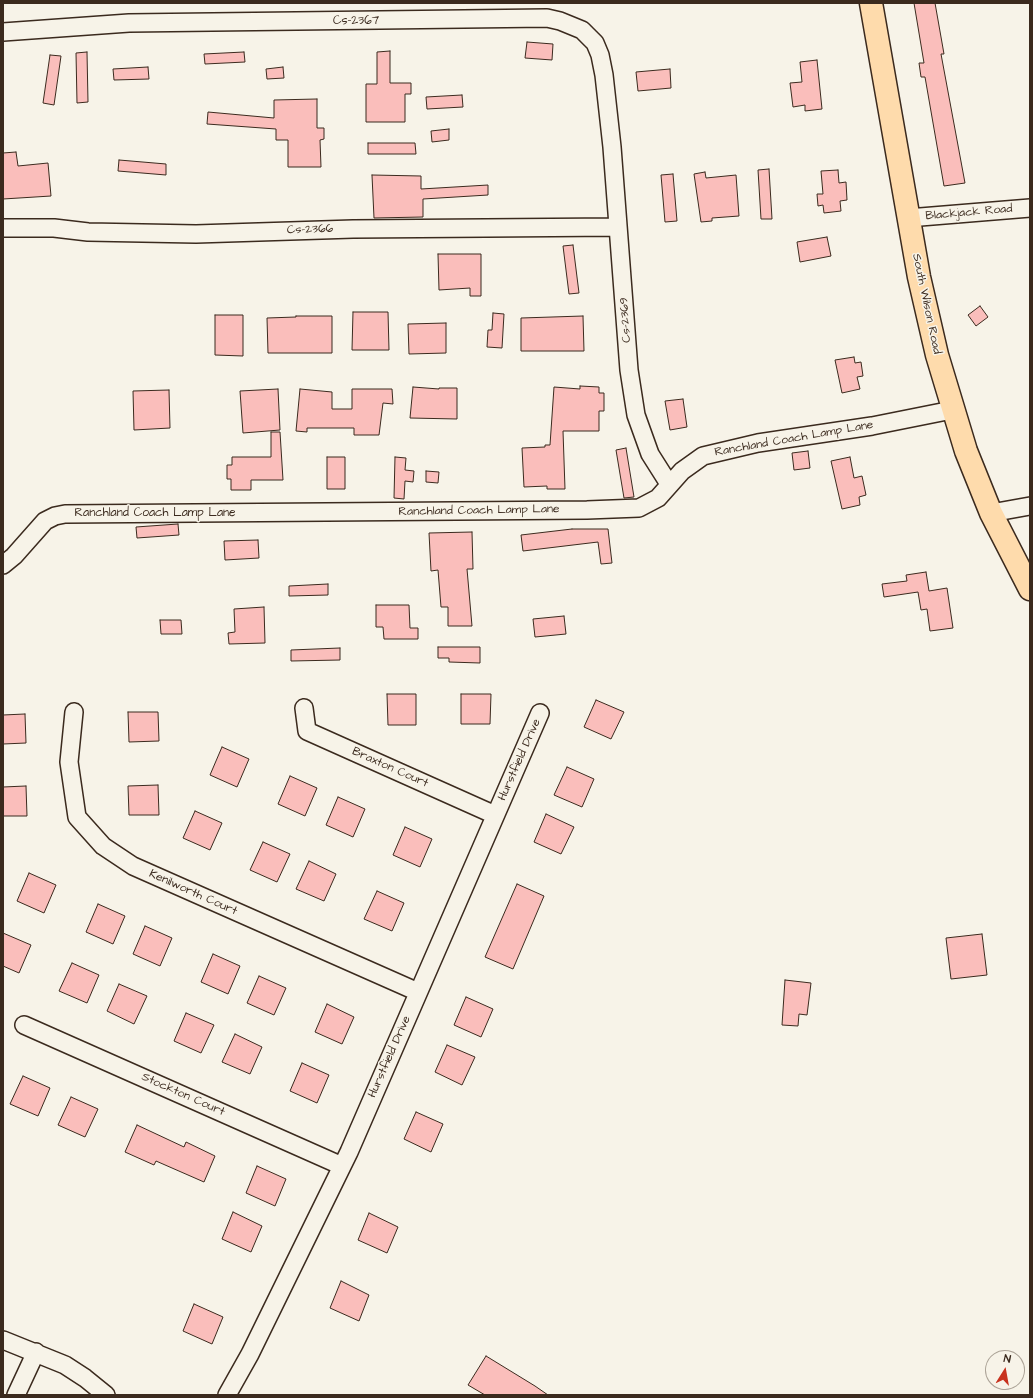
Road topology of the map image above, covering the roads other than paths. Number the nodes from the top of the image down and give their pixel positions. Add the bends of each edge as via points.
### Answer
1 (871, 3) edge
2 (3, 32) edge
3 (612, 147) joint
4 (1030, 208) edge
5 (908, 218) junction
6 (618, 226) junction
7 (3, 228) edge
8 (952, 410) junction
9 (669, 484) junction
10 (1030, 506) edge
11 (991, 513) junction
12 (3, 565) edge
13 (1030, 589) edge
14 (304, 708) dead end
15 (74, 712) dead end
16 (540, 712) dead end
17 (496, 815) junction
18 (418, 992) junction
19 (24, 1025) dead end
20 (342, 1166) junction
21 (3, 1340) edge
22 (36, 1352) junction
23 (16, 1395) edge
24 (106, 1395) edge
25 (227, 1395) edge

1 - 5 main road, South Wilson Road
2 - 3 street, Cs-2367 via 129,23 547,18 582,30 595,43 600,54
3 - 6 street, Cs-2369
4 - 5 street, Blackjack Road
5 - 8 main road, South Wilson Road via 919,277
6 - 7 street, Cs-2366 via 353,229 196,234
6 - 9 street, Cs-2369 via 629,370 636,415 650,454
8 - 9 street, Ranchland Coach Lamp Lane via 872,426 758,443 703,456
8 - 11 main road, South Wilson Road
9 - 12 street, Ranchland Coach Lamp Lane via 658,498 639,508 65,514 45,520
10 - 11 street
11 - 13 main road, South Wilson Road
14 - 17 street, Braxton Court via 307,731
15 - 18 street, Kenilworth Court via 69,762 77,817 103,846 159,879
16 - 17 street, Hurstfield Drive
17 - 18 street, Hurstfield Drive
18 - 20 street, Hurstfield Drive
19 - 20 street, Stockton Court
20 - 25 street, Hurstfield Drive via 250,1354
21 - 22 street
22 - 23 street
22 - 24 street via 65,1365

